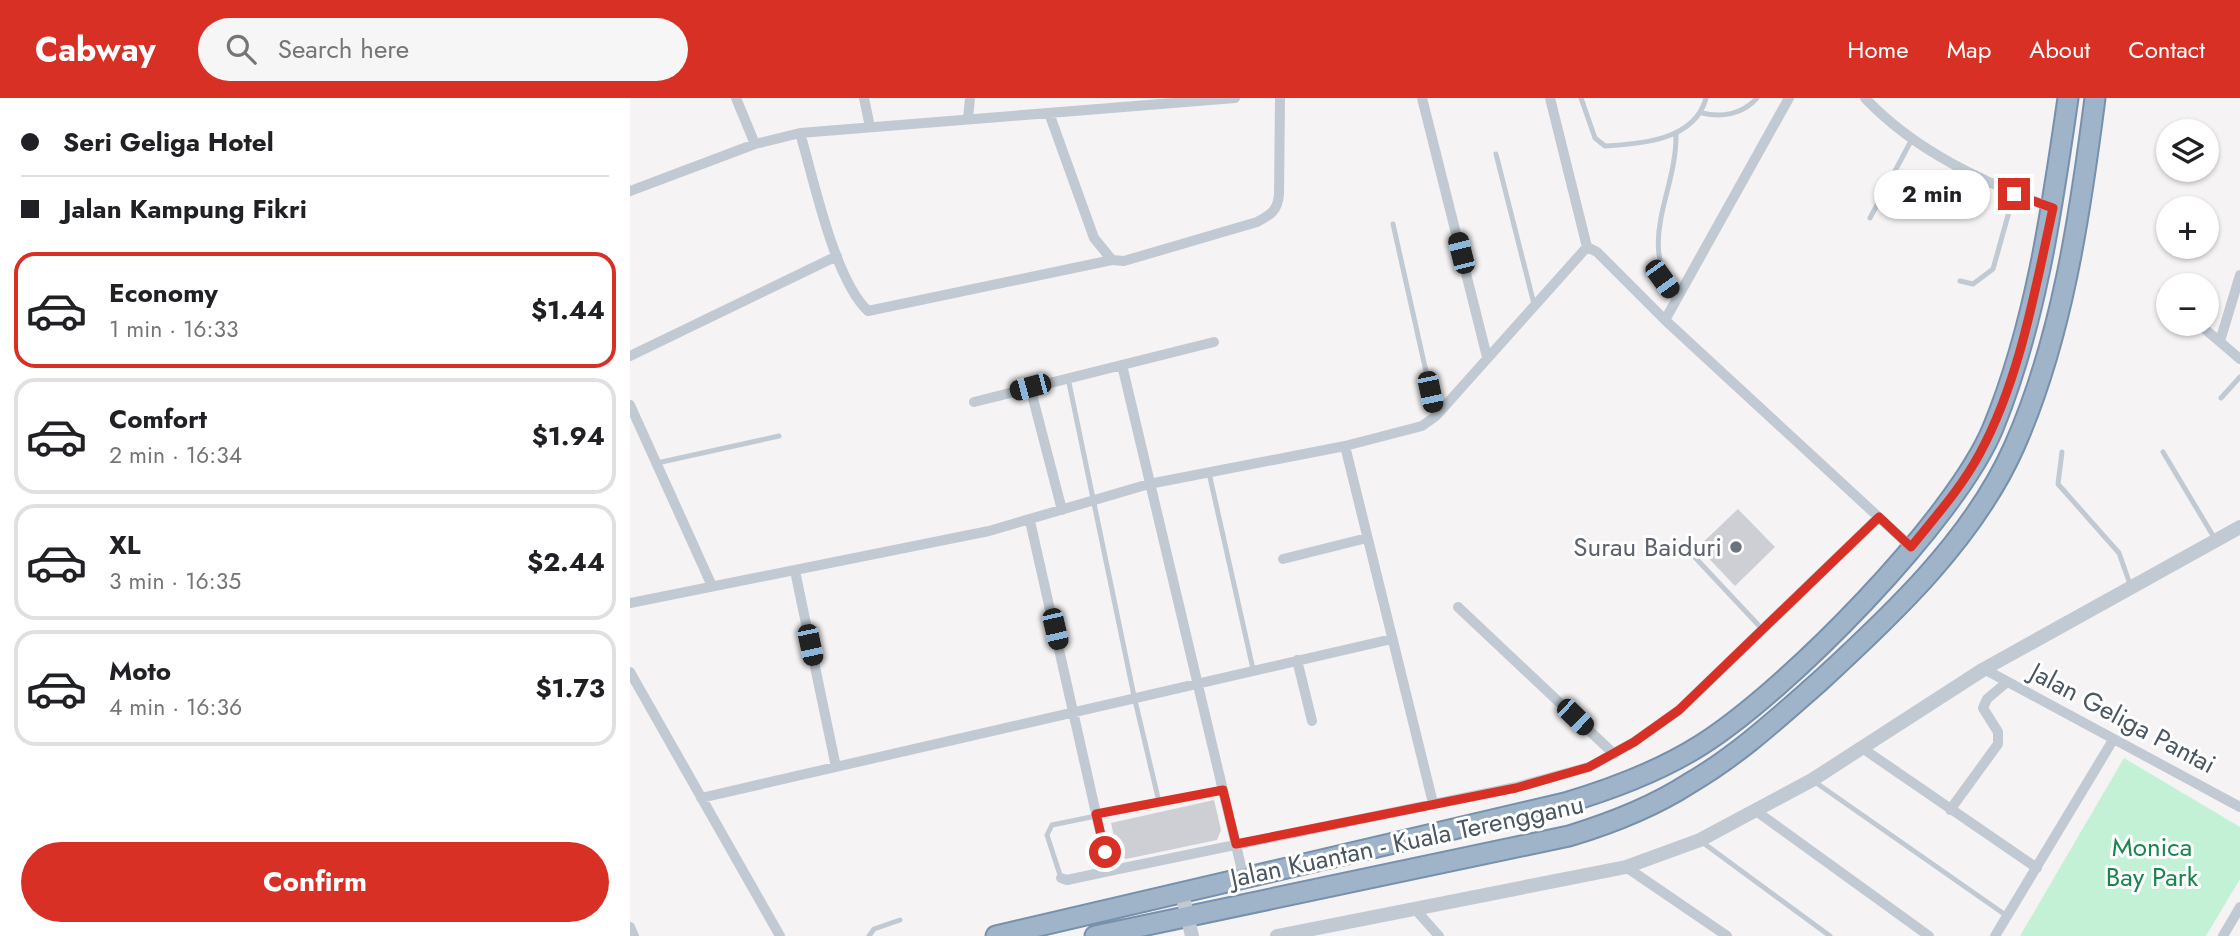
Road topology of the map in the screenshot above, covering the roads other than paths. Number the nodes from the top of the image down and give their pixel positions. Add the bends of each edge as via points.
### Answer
1 (736, 98) edge
2 (864, 98) edge
3 (970, 98) edge
4 (1235, 98) edge
5 (1280, 98) edge
6 (1422, 98) edge
7 (1550, 98) edge
8 (1581, 98) edge
9 (1706, 98) edge
10 (1757, 98) edge
11 (1789, 98) edge
12 (1865, 98) edge
13 (2068, 98) edge
14 (2095, 98) edge
15 (1049, 113) junction
16 (1702, 113) junction
17 (968, 119) junction
18 (870, 127) junction
19 (800, 133) junction
20 (1676, 134) junction
21 (1912, 139) junction
22 (755, 144) junction
23 (1496, 154) dead end
24 (630, 191) edge
25 (2014, 194) junction
26 (2053, 208) junction
27 (1870, 218) dead end
28 (1393, 224) dead end
29 (1587, 247) junction
30 (837, 256) junction
31 (1112, 260) junction
32 (2240, 275) edge
33 (1960, 281) dead end
34 (1677, 299) junction
35 (1535, 304) junction
36 (1665, 320) junction
37 (2214, 336) edge
38 (2220, 341) junction
39 (1214, 342) dead end
40 (630, 356) edge
41 (1486, 357) junction
42 (2240, 359) edge
43 (1122, 365) junction
44 (2240, 377) edge
45 (1068, 378) junction
46 (1030, 387) junction
47 (2221, 398) dead end
48 (974, 401) dead end
49 (630, 405) edge
50 (1436, 416) junction
51 (779, 436) dead end
52 (1345, 446) junction
53 (2062, 452) dead end
54 (2163, 452) dead end
55 (657, 463) junction
56 (1209, 473) junction
57 (1149, 484) junction
58 (1095, 499) junction
59 (1062, 510) junction
60 (1879, 517) junction
61 (1030, 521) junction
62 (2240, 527) edge
63 (1367, 538) junction
64 (2216, 540) junction
65 (1911, 547) junction
66 (1689, 551) dead end
67 (1283, 559) dead end
68 (795, 571) junction
69 (712, 586) junction
70 (2131, 587) junction
71 (630, 603) edge
72 (1458, 607) dead end
73 (1763, 630) junction
74 (1392, 639) junction
75 (1297, 660) junction
76 (1253, 669) junction
77 (1984, 669) junction
78 (630, 672) edge
79 (1197, 682) junction
80 (2007, 682) junction
81 (1133, 696) junction
82 (1073, 711) junction
83 (1312, 721) dead end
84 (2113, 740) junction
85 (1862, 748) junction
86 (1614, 754) junction
87 (836, 767) junction
88 (1812, 780) junction
89 (1223, 790) junction
90 (701, 798) junction
91 (1159, 802) junction
92 (1433, 803) junction
93 (2240, 807) edge
94 (1951, 810) junction
95 (1756, 811) junction
96 (1096, 814) junction
97 (1700, 840) junction
98 (1236, 844) junction
99 (1626, 867) junction
100 (2037, 868) junction
101 (1109, 871) junction
102 (1061, 878) joint
103 (1244, 878) junction
104 (1182, 893) junction
105 (2240, 907) edge
106 (1414, 908) junction
107 (1187, 916) junction
108 (2007, 916) junction
109 (900, 920) dead end
110 (630, 927) edge
111 (1305, 933) edge
112 (1721, 934) edge
113 (634, 936) edge
114 (780, 936) edge
115 (869, 936) edge
116 (996, 936) edge
117 (1095, 936) edge
118 (1192, 936) edge
119 (1277, 936) edge
120 (1439, 936) edge
121 (1830, 936) edge
122 (1929, 936) edge
123 (1995, 936) edge
124 (2223, 936) edge

1 - 22 street
2 - 18 street
3 - 17 street
4 - 15 street
5 - 31 street via 1279,194 1270,215 1124,261
6 - 41 street
7 - 29 street
8 - 20 lane via 1595,138 1605,146
9 - 16 lane
10 - 16 lane via 1727,115
11 - 34 street
12 - 21 street
13 - 26 highway, Jalan Kuantan - Kuala Terengganu
14 - 107 highway, Jalan Kuantan - Kuala Terengganu via 2080,202 2044,365 1998,479 1916,586 1781,716 1689,785 1605,825
15 - 17 street
15 - 31 street via 1094,238
16 - 20 lane
17 - 18 street
18 - 19 street
19 - 22 street
19 - 30 street
20 - 34 lane via 1661,214 1658,261 1662,279
21 - 25 street
21 - 27 lane
22 - 24 street
23 - 35 lane
25 - 26 street
25 - 33 lane via 1993,269 1973,284
26 - 65 highway, Jalan Kuantan - Kuala Terengganu via 2019,348 1992,430 1967,476
28 - 50 lane
29 - 35 street
29 - 36 street
30 - 31 street via 861,304 877,312
30 - 40 street
32 - 38 street
34 - 36 street
35 - 41 street
36 - 60 street
37 - 38 street
38 - 42 street
39 - 43 street
41 - 50 street
43 - 45 street
43 - 57 street
44 - 47 lane
45 - 46 street
45 - 58 lane
46 - 48 street
46 - 59 street
49 - 55 street
50 - 52 street via 1422,426
51 - 55 lane
52 - 56 street
52 - 63 street
53 - 70 lane via 2058,484 2119,553
54 - 64 lane
55 - 69 street
56 - 57 street
56 - 76 lane
57 - 58 street
57 - 79 street
58 - 59 street
58 - 81 lane
59 - 61 street
60 - 65 street
60 - 73 street
61 - 68 street
61 - 82 street
62 - 64 street
63 - 67 street
63 - 74 street
64 - 70 street
65 - 103 highway, Jalan Kuantan - Kuala Terengganu via 1774,687 1718,734 1681,757 1625,783 1565,803
66 - 73 lane
68 - 69 street
68 - 87 street
69 - 71 street
70 - 77 street
72 - 86 street
73 - 86 street via 1679,710
74 - 75 street
74 - 92 street
75 - 76 street
75 - 83 street
76 - 79 street
77 - 80 street, Jalan Geliga Pantai
77 - 85 street
78 - 90 street
79 - 81 street
79 - 89 street
80 - 84 street, Jalan Geliga Pantai
80 - 94 street via 1983,708 1998,732 1998,744
81 - 82 street
81 - 91 lane
82 - 87 street
82 - 96 street
84 - 93 street, Jalan Geliga Pantai
84 - 100 street
85 - 88 street
85 - 94 street
86 - 92 street via 1565,775
87 - 90 street
88 - 95 street
88 - 108 lane
89 - 91 lane
89 - 98 street
90 - 114 street
91 - 96 lane
92 - 98 street
94 - 100 street
95 - 97 street
95 - 122 street
96 - 101 street
96 - 102 lane via 1049,829
97 - 99 street
97 - 121 lane
98 - 101 street
98 - 103 street
99 - 106 street
99 - 112 street
100 - 108 street
101 - 102 street
103 - 104 highway, Jalan Kuantan - Kuala Terengganu
104 - 107 street
104 - 116 highway, Jalan Kuantan - Kuala Terengganu
105 - 124 street
106 - 111 street
106 - 120 street
107 - 117 highway, Jalan Kuantan - Kuala Terengganu
107 - 118 street
108 - 123 street
109 - 115 lane via 874,929
110 - 113 street
111 - 119 street

